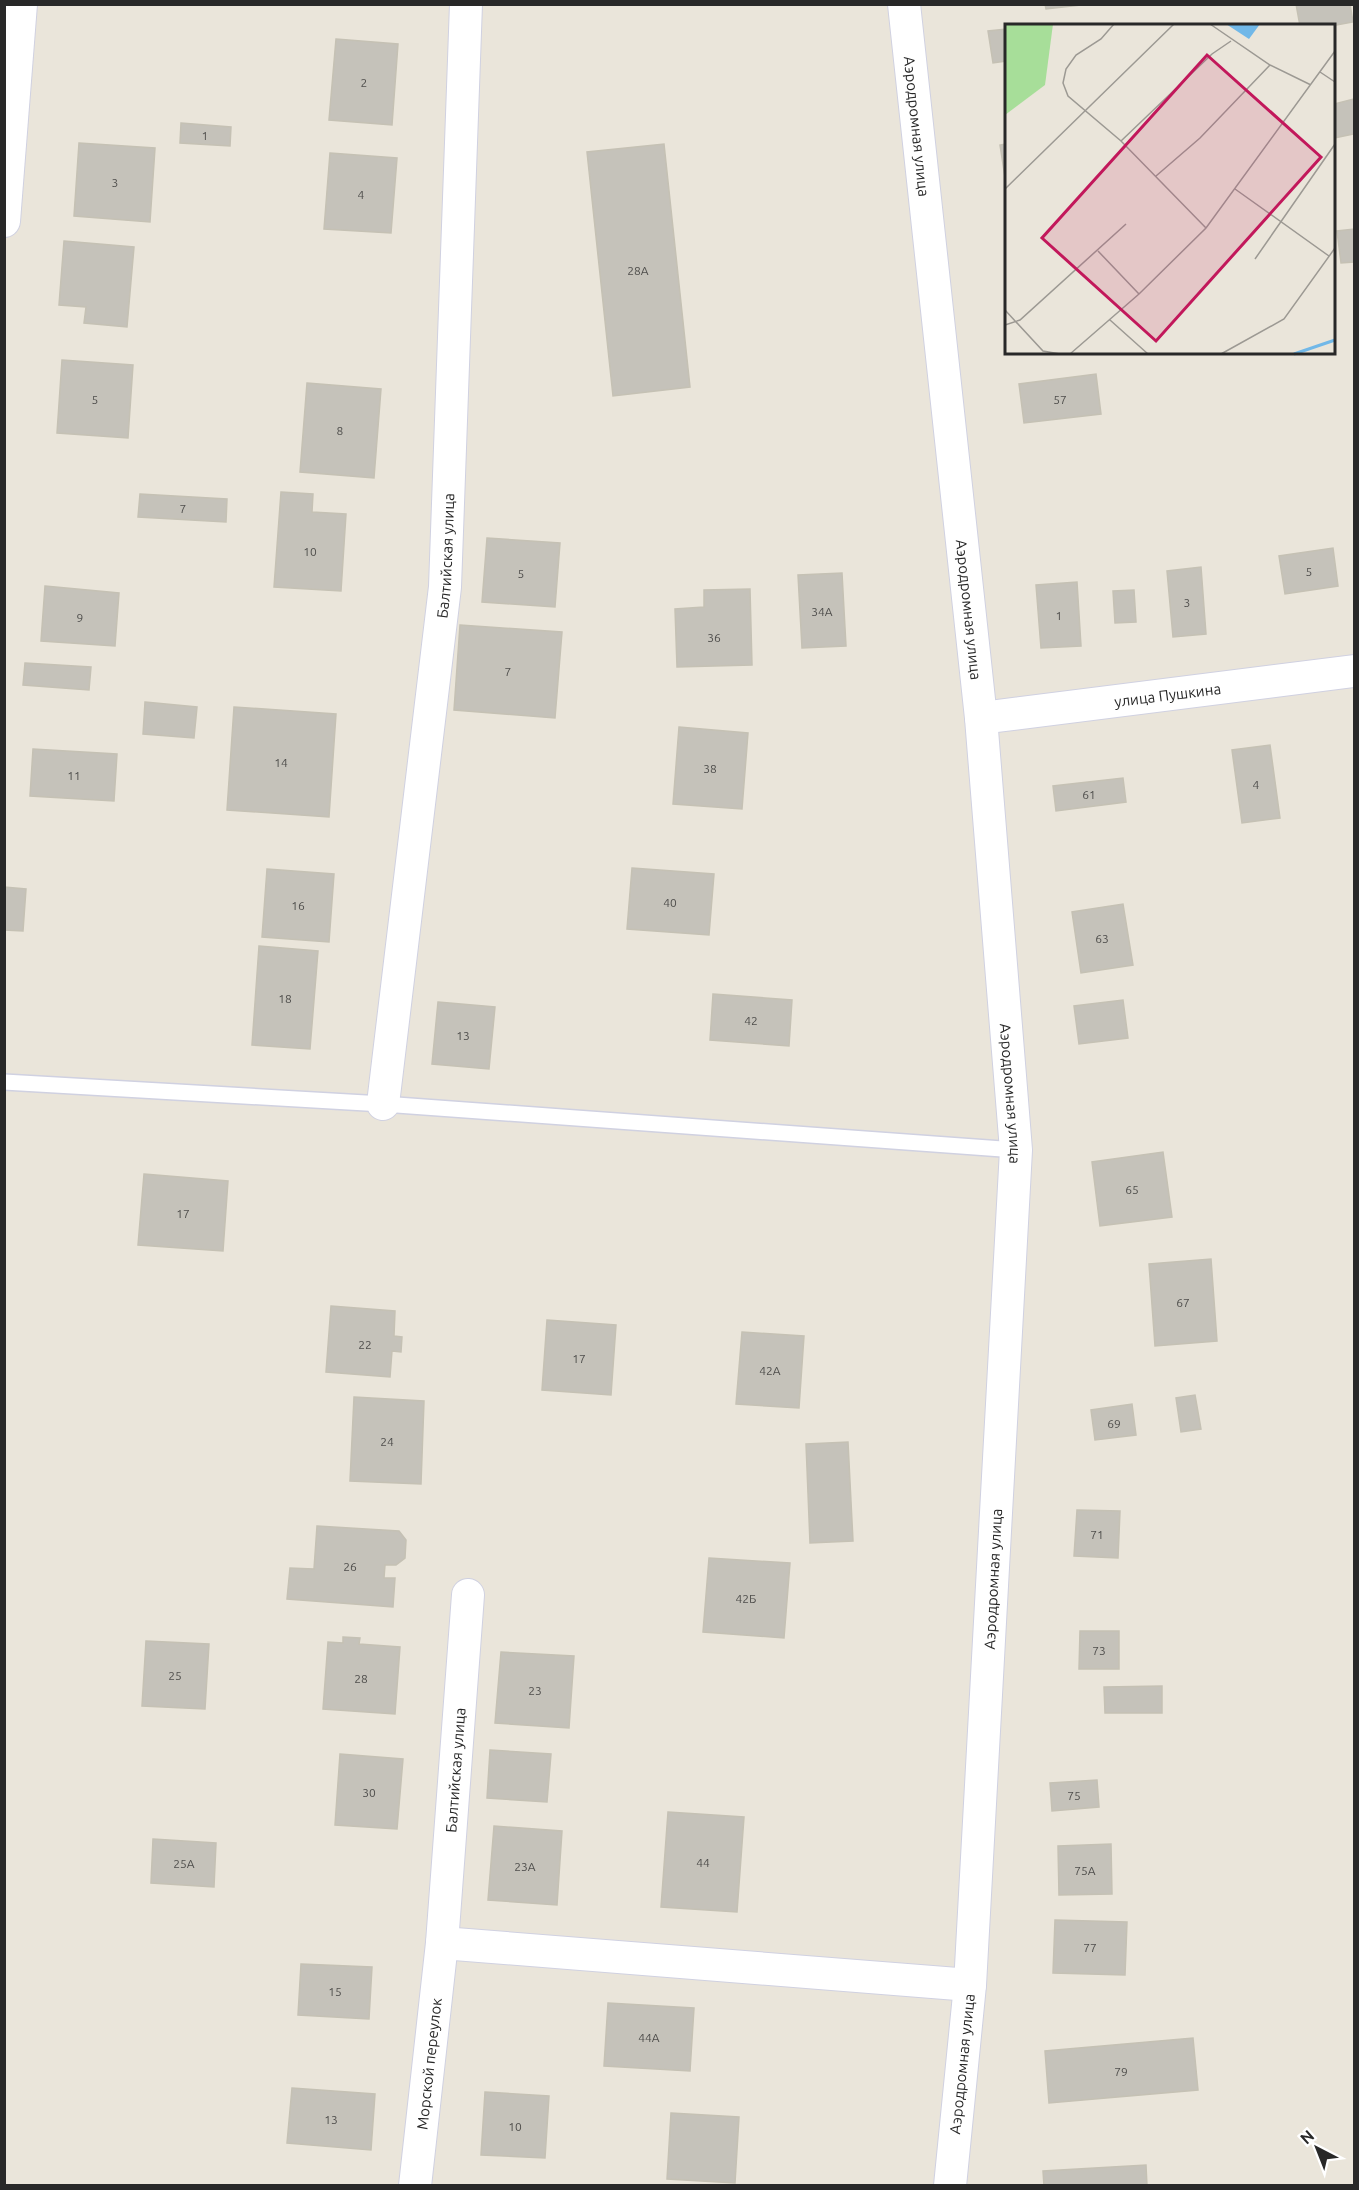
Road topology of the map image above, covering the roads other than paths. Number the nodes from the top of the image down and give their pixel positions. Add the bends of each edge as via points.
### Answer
1 (21, 4) edge
2 (466, 4) edge
3 (904, 4) edge
4 (4, 221) edge
5 (1354, 671) edge
6 (981, 718) junction
7 (4, 1082) edge
8 (383, 1104) junction
9 (1016, 1150) junction
10 (468, 1595) dead end
11 (442, 1943) junction
12 (970, 1985) junction
13 (415, 2186) edge
14 (950, 2186) edge

1 - 4 street
2 - 8 street, Балтийская улица via 445,587
3 - 6 street, Аэродромная улица
5 - 6 street, улица Пушкина
6 - 9 street, Аэродромная улица
7 - 8 lane
8 - 9 lane
9 - 12 street, Аэродромная улица
10 - 11 street, Балтийская улица
11 - 12 street
11 - 13 street, Морской переулок
12 - 14 street, Аэродромная улица

